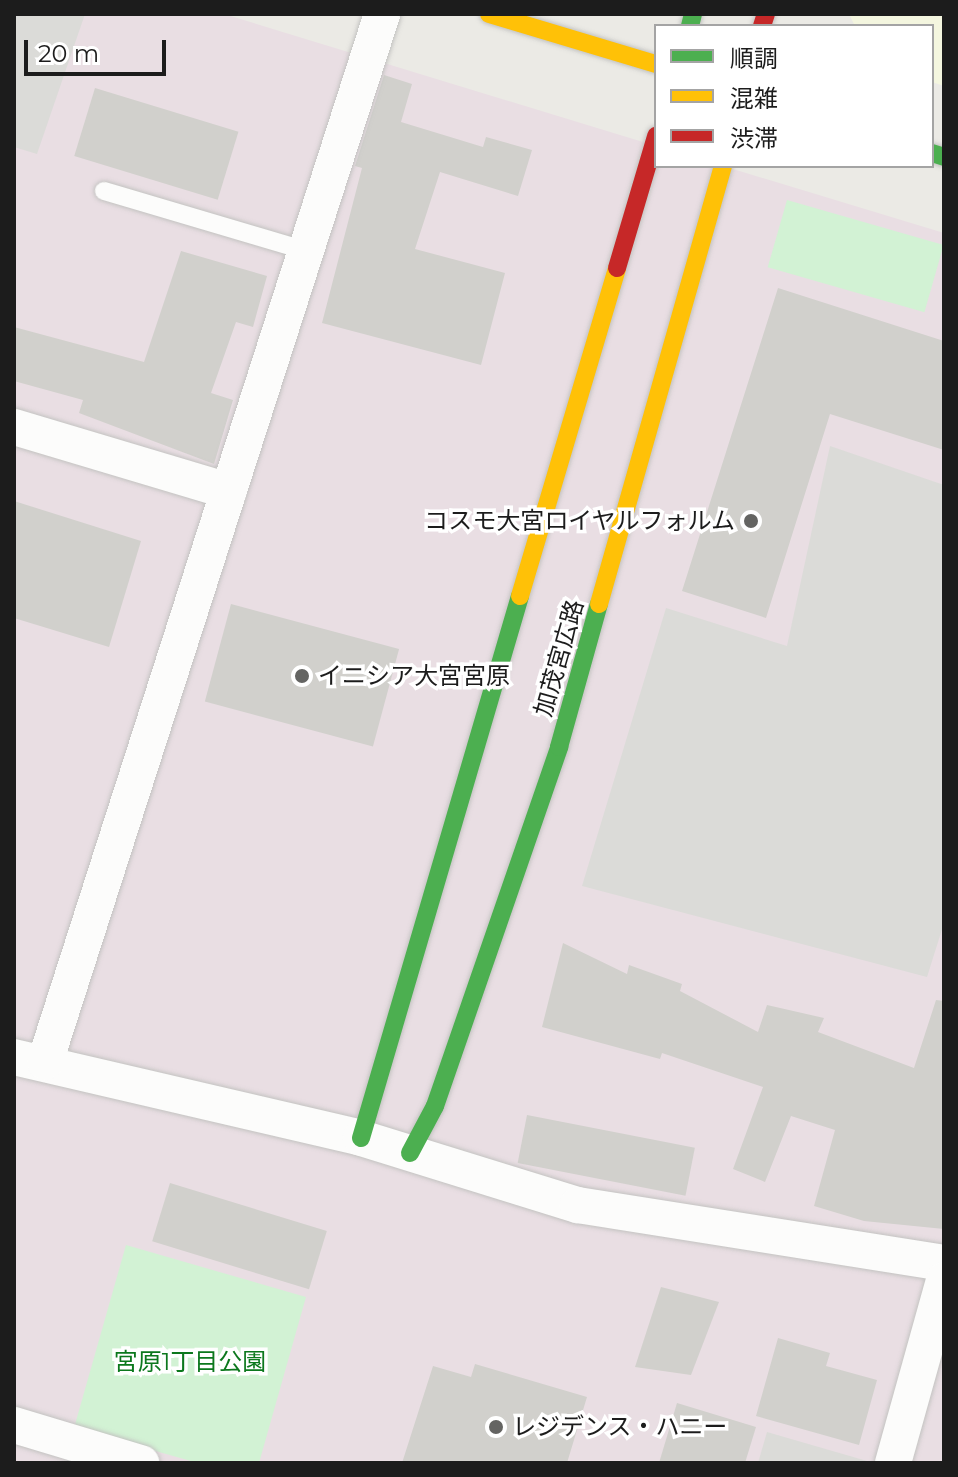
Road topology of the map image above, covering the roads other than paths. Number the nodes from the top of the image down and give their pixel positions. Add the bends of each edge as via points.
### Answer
1 (382, 14) edge
2 (489, 14) edge
3 (654, 63) edge
4 (654, 143) edge
5 (722, 168) edge
6 (104, 191) dead end
7 (306, 251) junction
8 (14, 427) edge
9 (229, 491) junction
10 (30, 1060) edge
11 (361, 1138) junction
12 (410, 1153) junction
13 (944, 1263) edge
14 (944, 1280) edge
15 (14, 1425) edge
16 (141, 1463) edge
17 (893, 1463) edge

1 - 7 street
2 - 3 street
4 - 11 street
5 - 12 street, 加茂宮広路 via 559,747 435,1106
6 - 7 lane
7 - 9 street
8 - 9 street
9 - 10 street
10 - 11 street
11 - 12 street
12 - 13 street via 578,1205
14 - 17 street
15 - 16 street

